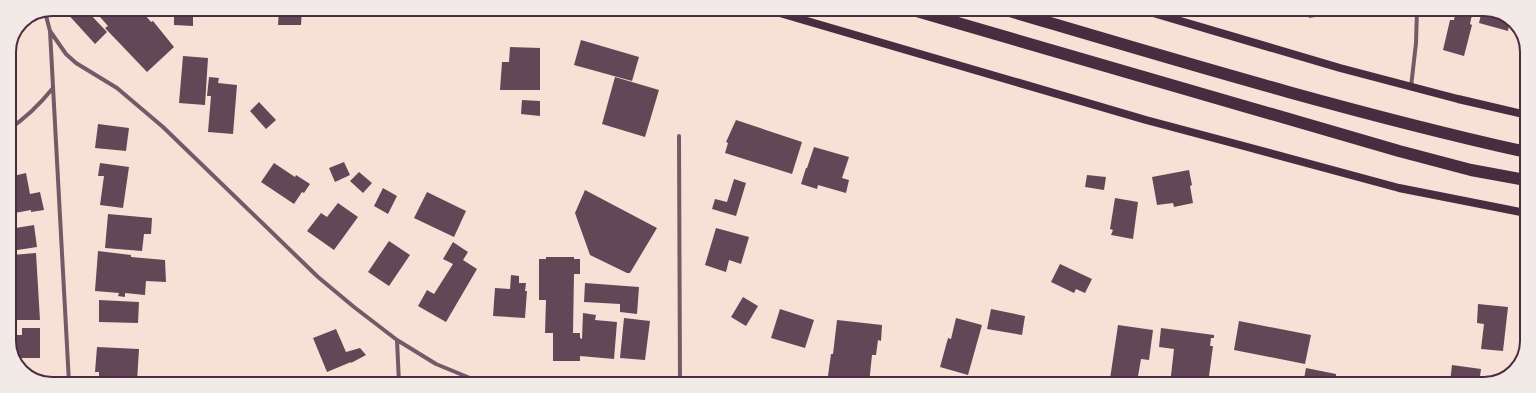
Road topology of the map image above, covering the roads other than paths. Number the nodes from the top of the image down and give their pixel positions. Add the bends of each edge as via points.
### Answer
1 (790, 16) edge
2 (933, 16) edge
3 (1026, 16) edge
4 (1163, 16) edge
5 (1417, 16) edge
6 (46, 17) edge
7 (50, 30) junction
8 (1411, 87) junction
9 (53, 88) junction
10 (1520, 114) edge
11 (16, 125) edge
12 (679, 136) dead end
13 (1520, 151) edge
14 (1520, 179) edge
15 (1520, 212) edge
16 (397, 340) junction
17 (70, 377) edge
18 (399, 377) edge
19 (467, 377) edge
20 (680, 377) edge

1 - 15 main road via 1146,120 1399,188
2 - 14 highway via 1399,151 1471,170
3 - 13 highway via 1298,96
4 - 8 main road
5 - 8 street
6 - 7 street
7 - 9 street
7 - 16 street via 66,54 76,63 142,107 318,277
8 - 10 main road
9 - 11 street via 38,106
9 - 17 street
12 - 20 street
16 - 18 street
16 - 19 street via 436,364

